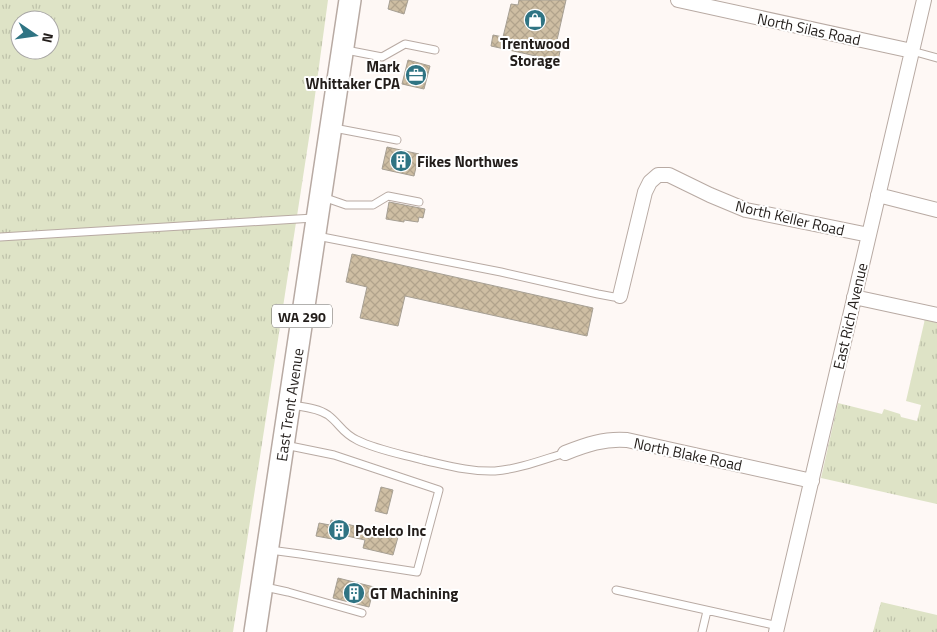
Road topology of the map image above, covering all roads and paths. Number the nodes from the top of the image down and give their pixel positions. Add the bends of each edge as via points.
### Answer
1 (350, 0) edge
2 (678, 0) edge
3 (924, 0) edge
4 (343, 49) junction
5 (435, 50) dead end
6 (912, 51) junction
7 (937, 58) edge
8 (331, 127) junction
9 (397, 140) dead end
10 (878, 195) junction
11 (320, 196) junction
12 (419, 202) dead end
13 (937, 210) edge
14 (316, 226) junction
15 (868, 235) junction
16 (0, 237) edge
17 (620, 296) joint
18 (854, 297) junction
19 (937, 315) edge
20 (289, 405) junction
21 (283, 444) junction
22 (565, 453) joint
23 (812, 481) junction
24 (268, 550) junction
25 (262, 586) junction
26 (616, 590) dead end
27 (707, 611) junction
28 (362, 613) dead end
29 (777, 629) edge
30 (256, 632) edge
31 (702, 632) edge

1 - 4 main road, East Trent Avenue / WA 290
2 - 6 street, North Silas Road
3 - 6 street, East Rich Avenue
4 - 5 lane via 382,57 405,44
4 - 8 main road, East Trent Avenue / WA 290
6 - 7 lane
6 - 10 street, East Rich Avenue
8 - 9 lane
8 - 11 main road, East Trent Avenue / WA 290
10 - 13 street
10 - 15 street, East Rich Avenue
11 - 12 lane via 346,204 373,205 388,196
11 - 14 main road, East Trent Avenue / WA 290
14 - 16 lane
14 - 17 lane via 501,272
14 - 20 main road, East Trent Avenue / WA 290
15 - 17 street, North Keller Road via 746,210 669,175 658,175 645,192
15 - 18 street, East Rich Avenue
18 - 19 street
18 - 23 street, East Rich Avenue
20 - 21 main road, East Trent Avenue / WA 290
20 - 22 lane via 323,412 349,437 359,442 463,469 509,469
21 - 24 main road, East Trent Avenue / WA 290
21 - 24 lane via 334,454 439,490 417,572
22 - 23 street, North Blake Road via 602,441 627,440
23 - 29 street, East Rich Avenue
24 - 25 main road, East Trent Avenue / WA 290
25 - 28 lane
25 - 30 main road, East Trent Avenue / WA 290
26 - 27 lane
27 - 29 lane
27 - 31 lane

